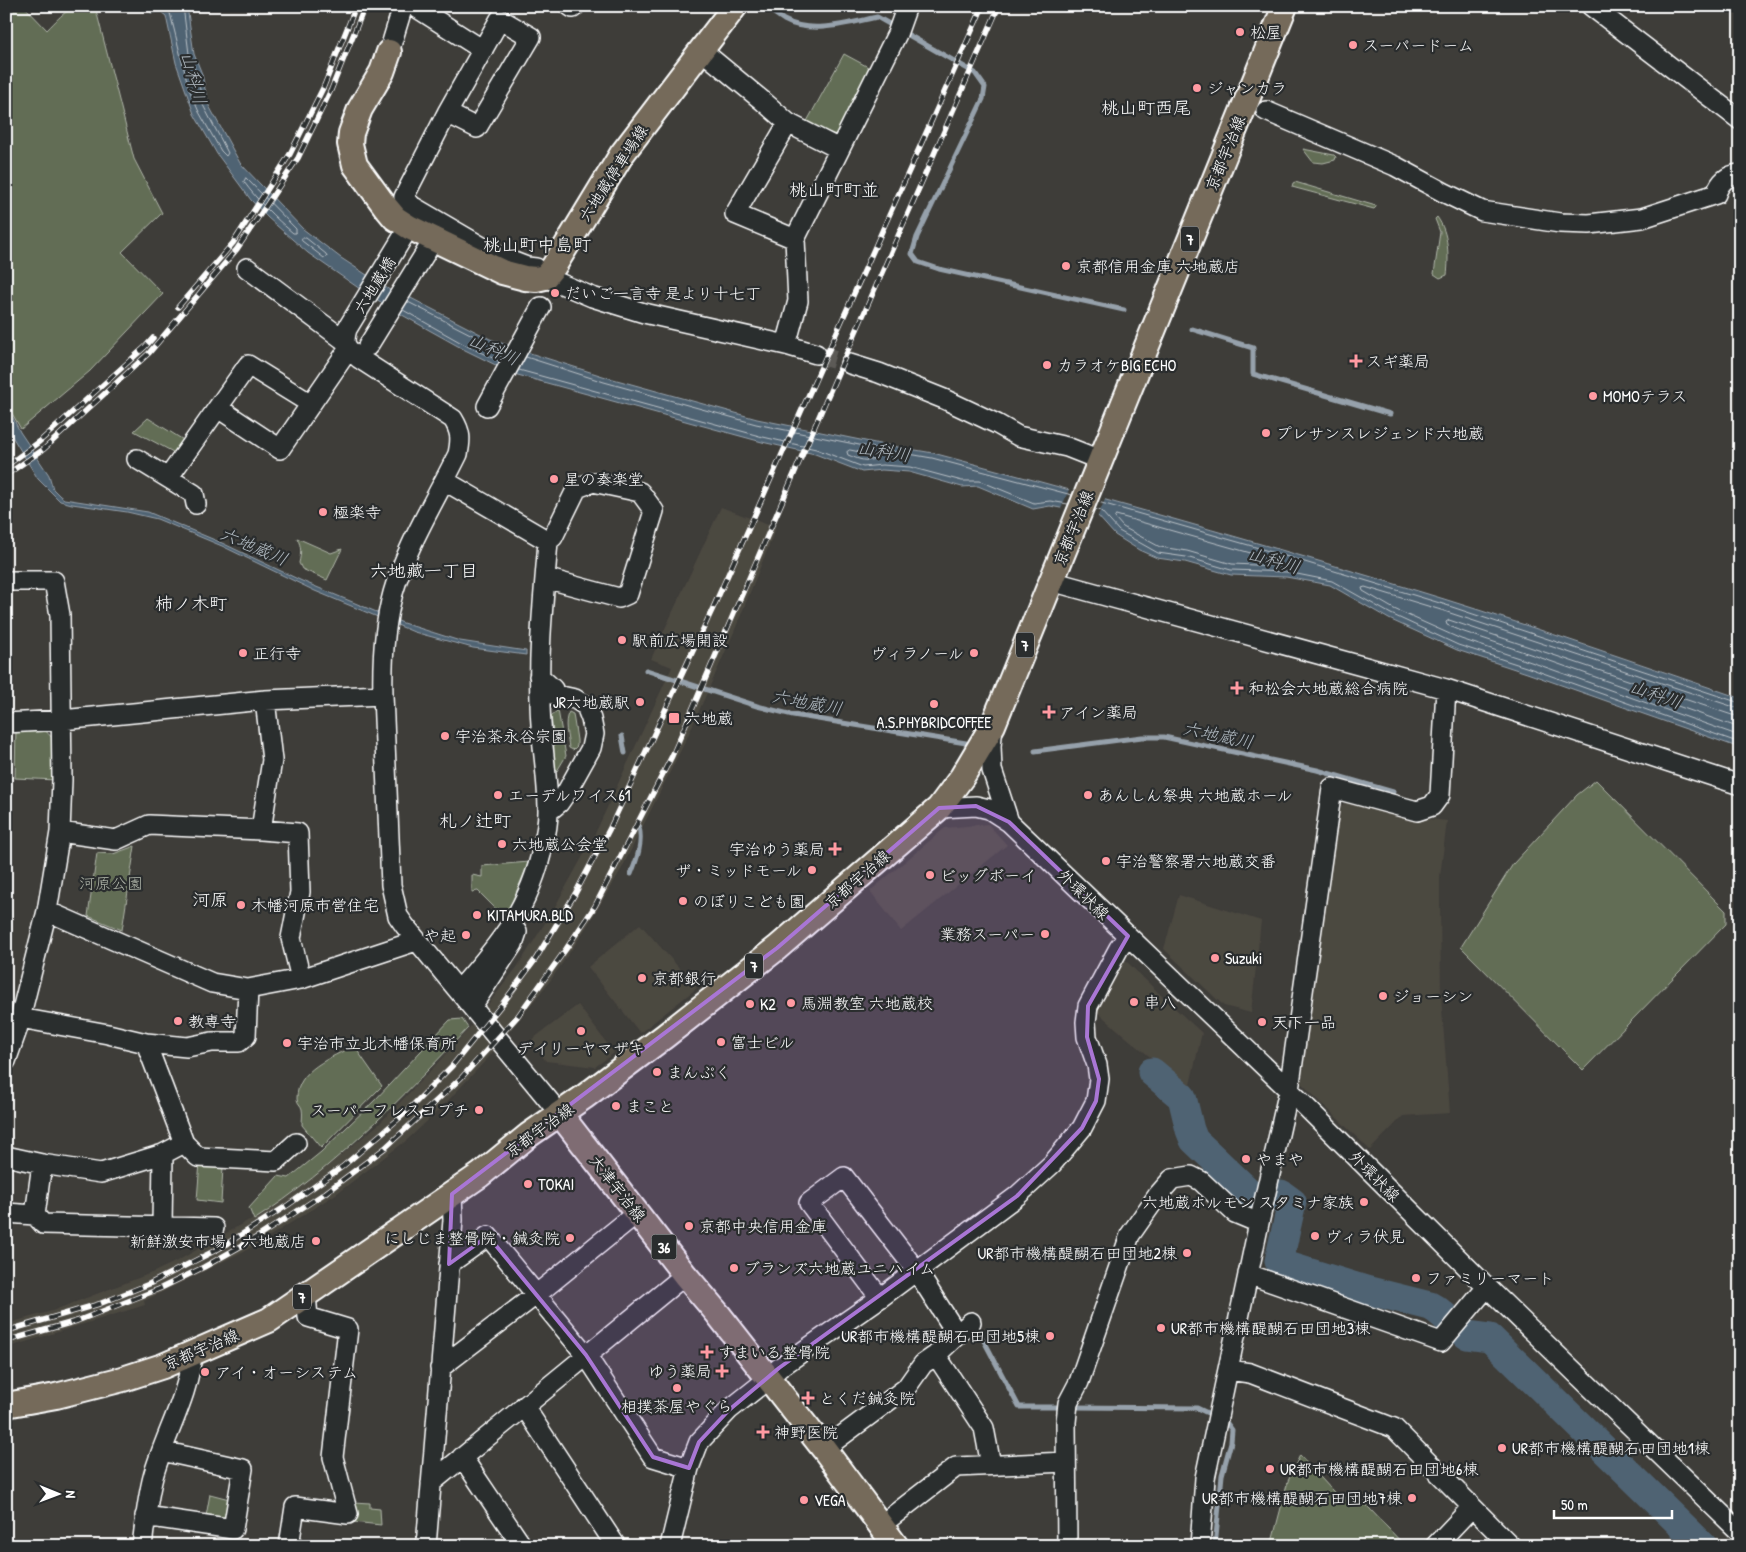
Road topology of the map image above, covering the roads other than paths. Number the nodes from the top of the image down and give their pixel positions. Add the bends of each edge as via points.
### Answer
1 (403, 6) edge
2 (414, 6) edge
3 (570, 6) edge
4 (575, 6) edge
5 (735, 6) edge
6 (907, 6) edge
7 (1285, 6) edge
8 (1591, 6) edge
9 (483, 50) junction
10 (701, 50) junction
11 (389, 52) joint
12 (1266, 110) dead end
13 (447, 113) junction
14 (1740, 120) edge
15 (788, 123) junction
16 (839, 149) junction
17 (1740, 174) edge
18 (406, 234) junction
19 (795, 239) junction
20 (428, 248) junction
21 (247, 268) dead end
22 (545, 277) junction
23 (540, 310) dead end
24 (346, 340) junction
25 (786, 345) junction
26 (368, 346) dead end
27 (816, 354) tunnel mouth
28 (850, 364) tunnel mouth
29 (311, 404) junction
30 (488, 404) dead end
31 (218, 408) junction
32 (137, 459) dead end
33 (1098, 465) junction
34 (168, 478) junction
35 (445, 481) junction
36 (196, 504) dead end
37 (548, 541) junction
38 (1054, 573) junction
39 (545, 578) junction
40 (6, 581) edge
41 (539, 670) junction
42 (1446, 690) junction
43 (383, 695) junction
44 (265, 700) junction
45 (62, 720) junction
46 (6, 723) edge
47 (992, 725) junction
48 (1740, 785) edge
49 (939, 808) junction
50 (548, 812) junction
51 (1009, 822) junction
52 (261, 830) junction
53 (60, 832) junction
54 (522, 908) junction
55 (48, 911) junction
56 (1128, 936) junction
57 (416, 941) junction
58 (301, 979) junction
59 (248, 988) junction
60 (459, 990) junction
61 (472, 1006) junction
62 (20, 1018) junction
63 (146, 1042) junction
64 (6, 1061) edge
65 (1289, 1090) junction
66 (560, 1114) junction
67 (184, 1143) junction
68 (296, 1143) dead end
69 (163, 1154) junction
70 (6, 1156) edge
71 (42, 1164) junction
72 (452, 1194) junction
73 (637, 1212) junction
74 (6, 1213) edge
75 (35, 1215) junction
76 (1261, 1215) junction
77 (162, 1227) junction
78 (214, 1228) dead end
79 (449, 1264) junction
80 (916, 1270) junction
81 (685, 1274) junction
82 (1248, 1274) junction
83 (1487, 1287) junction
84 (537, 1294) junction
85 (306, 1295) junction
86 (880, 1298) junction
87 (192, 1353) junction
88 (586, 1354) junction
89 (936, 1355) junction
90 (440, 1368) junction
91 (1229, 1370) junction
92 (768, 1379) junction
93 (6, 1405) edge
94 (524, 1406) junction
95 (824, 1449) junction
96 (162, 1451) junction
97 (462, 1457) junction
98 (1066, 1462) junction
99 (991, 1466) junction
100 (689, 1468) junction
101 (431, 1483) junction
102 (1472, 1507) junction
103 (145, 1516) junction
104 (881, 1525) junction
105 (1740, 1532) edge
106 (674, 1545) edge
107 (142, 1546) edge
108 (289, 1546) edge
109 (426, 1546) edge
110 (522, 1546) edge
111 (616, 1546) edge
112 (896, 1546) edge
113 (1067, 1546) edge
114 (1200, 1546) edge
115 (1435, 1546) edge
116 (1510, 1546) edge

1 - 11 street
2 - 9 street
3 - 4 street
5 - 10 main road, 六地蔵停車場線
6 - 16 street
7 - 33 main road, 京都宇治線 / 7
8 - 14 street
9 - 13 street
9 - 13 street via 500,19 531,37 477,128
10 - 15 street
10 - 22 main road, 六地蔵停車場線 via 622,154
11 - 18 main road via 382,72 360,109 350,144 355,165
12 - 17 street via 1395,166 1482,211 1560,223 1590,224 1642,218 1716,194 1720,184 1732,175
13 - 22 street via 404,197 412,206 496,255 536,268
15 - 16 street
15 - 19 street via 735,214
16 - 19 street
18 - 20 main road
18 - 24 street, 六地蔵橋
19 - 25 street via 798,301
20 - 22 main road via 525,278
20 - 26 street
21 - 24 street
22 - 25 street via 592,297 644,313
23 - 30 street
24 - 29 street, 六地蔵橋
24 - 35 street via 453,419 462,439
25 - 27 street
28 - 33 street via 944,399 1018,436 1067,447
29 - 31 street via 248,365
29 - 31 street, 六地蔵橋 via 280,449
31 - 34 street
32 - 34 street
33 - 38 main road, 京都宇治線 / 7
34 - 36 street via 194,494
35 - 37 street
35 - 43 street via 410,549 394,590 382,664
37 - 39 street
37 - 39 street via 577,488 593,482 640,492 654,511 628,594 619,598
38 - 42 street
38 - 47 main road, 京都宇治線 / 7
39 - 41 street
40 - 45 street via 54,581 60,616
41 - 50 street
41 - 50 street via 553,689 552,694 575,699 586,706 594,734 591,748 566,793
42 - 48 street
42 - 65 street via 1440,795 1432,806 1417,811 1332,788
43 - 44 street
43 - 57 street via 391,885 398,916
44 - 45 street
44 - 52 street via 272,760
45 - 46 street
45 - 53 street
47 - 49 main road, 京都宇治線 / 7
47 - 51 street, 外環状線 via 992,770
49 - 51 street, 外環状線 via 976,806 989,809
49 - 66 main road, 京都宇治線 / 7 via 777,948
50 - 54 street via 541,857
51 - 56 street, 外環状線
52 - 53 street via 148,825 116,840
52 - 58 street via 298,833 300,892 291,938
53 - 55 street
54 - 60 street via 497,945
54 - 61 street via 513,944
55 - 59 street via 212,983
55 - 62 street
56 - 65 street, 外環状線
56 - 80 street via 1095,990 1086,1014 1087,1037 1099,1079 1096,1101 1082,1128 1052,1164 1017,1196
57 - 58 street
57 - 60 street
58 - 59 street
59 - 63 street via 246,1036 239,1042 212,1042 187,1047
60 - 61 street
61 - 66 street
62 - 63 street
62 - 64 street
63 - 67 street
65 - 76 street
65 - 83 street, 外環状線
66 - 72 main road, 京都宇治線 / 7
66 - 73 main road, 大津宇治線 / 36
67 - 68 street via 198,1157 276,1161
67 - 69 street
69 - 71 street via 101,1173
69 - 77 street
70 - 71 street
71 - 75 street
72 - 79 street
72 - 85 main road, 京都宇治線 / 7
73 - 81 main road, 大津宇治線 / 36
73 - 84 street
74 - 75 street
75 - 77 street via 42,1224
76 - 82 street
76 - 98 street via 1235,1213 1201,1181 1191,1176 1172,1179 1158,1194 1130,1235 1079,1382 1068,1403
77 - 78 street
79 - 84 street via 488,1236
79 - 90 street
80 - 86 street
80 - 86 street via 844,1177 809,1203
80 - 89 street via 964,1328
81 - 88 street
81 - 92 main road, 大津宇治線 / 36
82 - 83 street via 1441,1342
82 - 91 street
83 - 105 street, 外環状線
84 - 88 street
84 - 90 street
85 - 87 main road, 京都宇治線 / 7 via 269,1320
85 - 108 street via 308,1317 348,1328 334,1457 348,1514 295,1507
86 - 92 street
87 - 93 main road, 京都宇治線 / 7 via 123,1379
87 - 96 street via 191,1372
88 - 94 street
88 - 100 street via 653,1457
89 - 95 street via 923,1364 906,1388
89 - 99 street via 984,1428
90 - 101 street
91 - 102 street via 1250,1373 1394,1428
91 - 114 street via 1205,1478
92 - 95 main road, 大津宇治線 / 36
92 - 100 street via 729,1410 699,1442
94 - 97 street
94 - 111 street
95 - 104 main road, 大津宇治線 / 36
96 - 103 street
96 - 103 street via 243,1469 233,1529
97 - 101 street
97 - 110 street
98 - 99 street
98 - 113 street
99 - 104 street via 956,1467
100 - 106 street
101 - 109 street
102 - 115 street
102 - 116 street
103 - 107 street
104 - 112 main road, 大津宇治線 / 36

